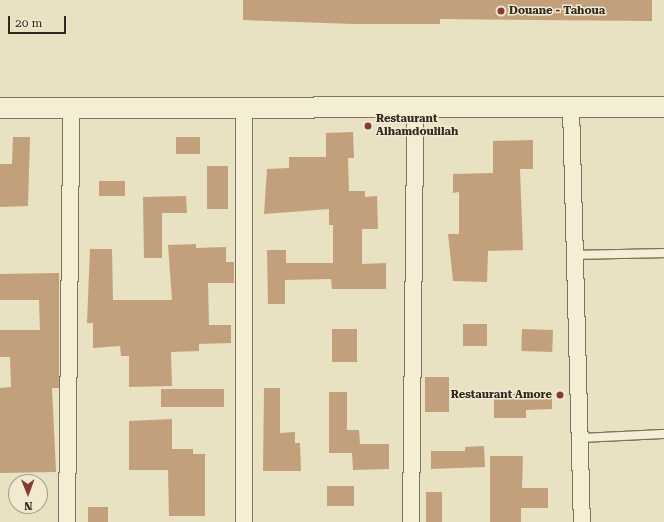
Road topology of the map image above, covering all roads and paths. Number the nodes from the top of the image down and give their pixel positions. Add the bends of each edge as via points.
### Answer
1 (571, 107) junction
2 (664, 107) edge
3 (0, 108) edge
4 (71, 108) junction
5 (244, 108) junction
6 (415, 108) junction
7 (664, 253) edge
8 (575, 255) junction
9 (664, 434) edge
10 (580, 438) junction
11 (67, 522) edge
12 (244, 522) edge
13 (411, 522) edge
14 (582, 522) edge

1 - 2 street
1 - 6 street
1 - 8 street
3 - 4 street
4 - 5 street
4 - 11 street
5 - 6 street
5 - 12 street
6 - 13 street
7 - 8 lane
8 - 10 street
9 - 10 lane
10 - 14 street

